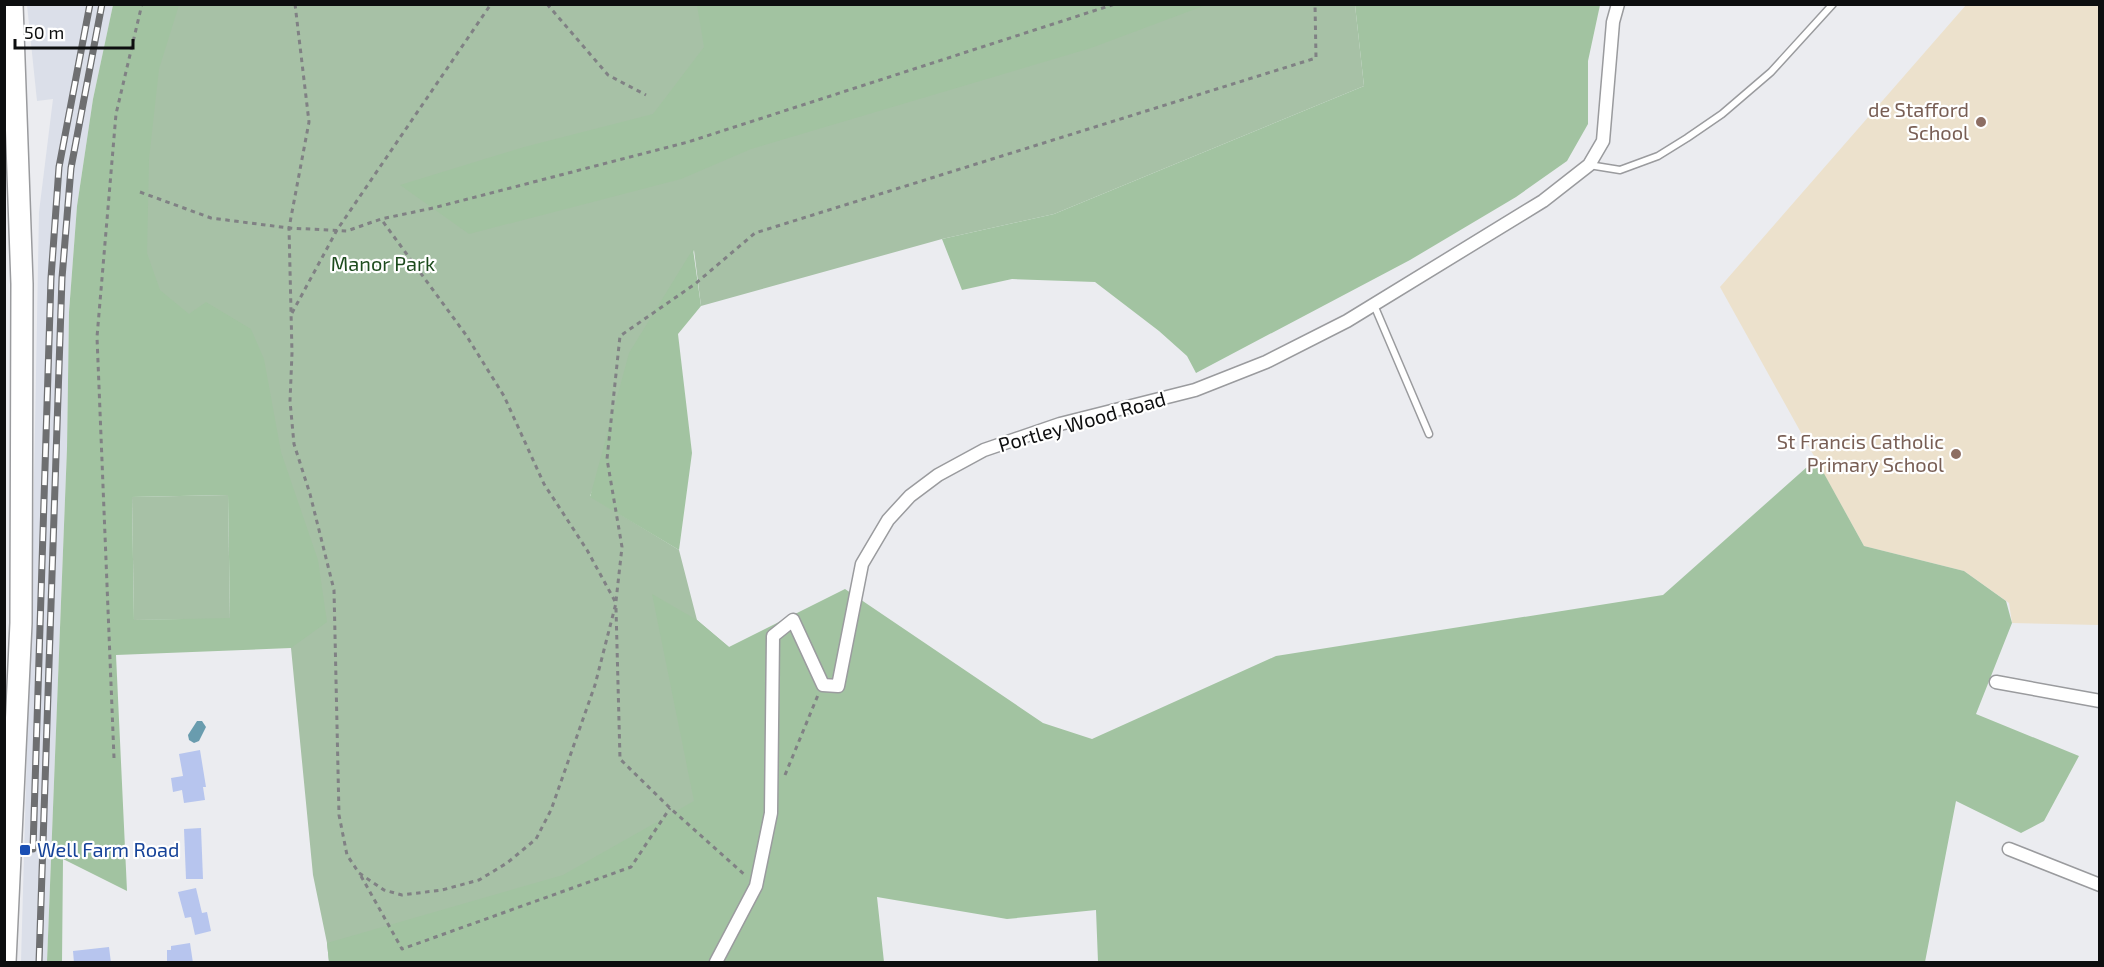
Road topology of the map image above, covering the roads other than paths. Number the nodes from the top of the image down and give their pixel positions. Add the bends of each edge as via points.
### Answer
1 (12, 4) edge
2 (1618, 4) edge
3 (1833, 4) edge
4 (1589, 165) junction
5 (1373, 305) junction
6 (13, 398) edge
7 (1429, 434) dead end
8 (1996, 682) dead end
9 (2100, 701) edge
10 (2009, 849) dead end
11 (2100, 885) edge
12 (5, 954) edge
13 (716, 963) edge

1 - 6 highway via 22,284
2 - 4 street, Portley Wood Road via 1613,22 1604,141
3 - 4 lane via 1771,72 1687,138 1659,156 1620,170
4 - 5 street, Portley Wood Road via 1543,201
5 - 7 lane
5 - 13 street, Portley Wood Road via 1266,362 1195,390 1060,424 984,450 938,475 910,496 888,520 862,564 838,686 823,685 793,620 773,636 771,813 756,886
6 - 12 highway via 21,622
8 - 9 street
10 - 11 street

